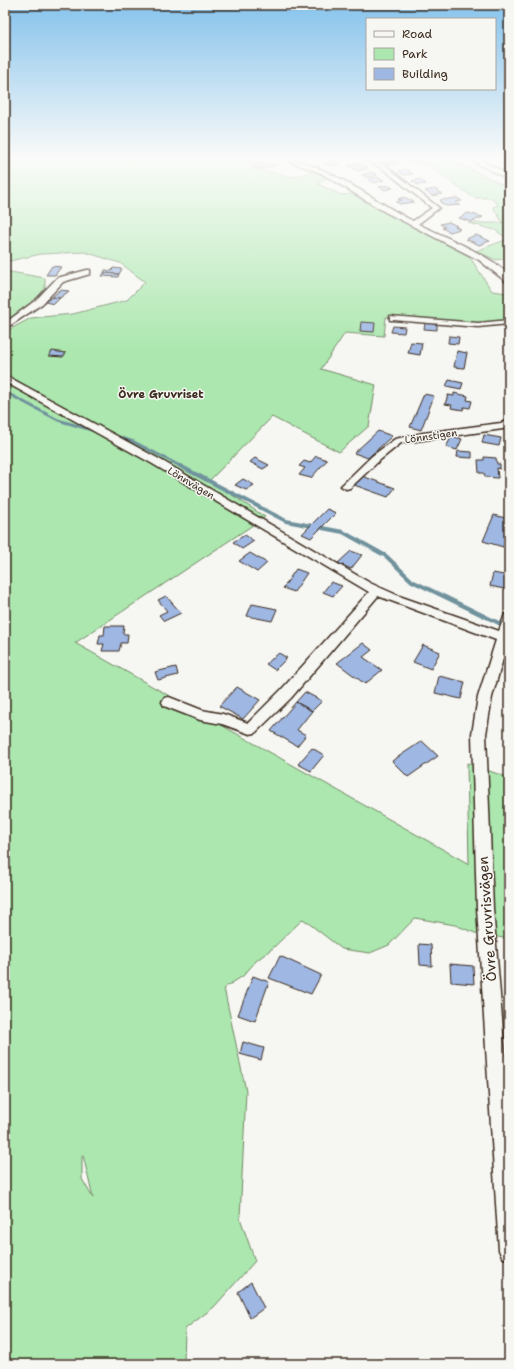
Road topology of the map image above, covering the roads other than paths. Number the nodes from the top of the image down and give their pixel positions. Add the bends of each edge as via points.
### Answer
1 (413, 224) edge
2 (87, 272) dead end
3 (509, 282) edge
4 (393, 318) dead end
5 (509, 322) edge
6 (5, 328) edge
7 (5, 378) edge
8 (509, 423) edge
9 (346, 486) dead end
10 (376, 591) junction
11 (506, 627) edge
12 (169, 702) dead end
13 (509, 1250) edge

1 - 3 street via 482,258
2 - 6 street via 60,280 39,302
4 - 5 street via 478,325
7 - 10 street, Lönnvägen
8 - 9 street, Lönnstigen via 503,426 398,441
10 - 11 street, Lönnvägen
10 - 12 street via 296,682 250,729 223,719 200,715
11 - 13 street, Övre Gruvrisvägen via 485,697 480,734 485,908

